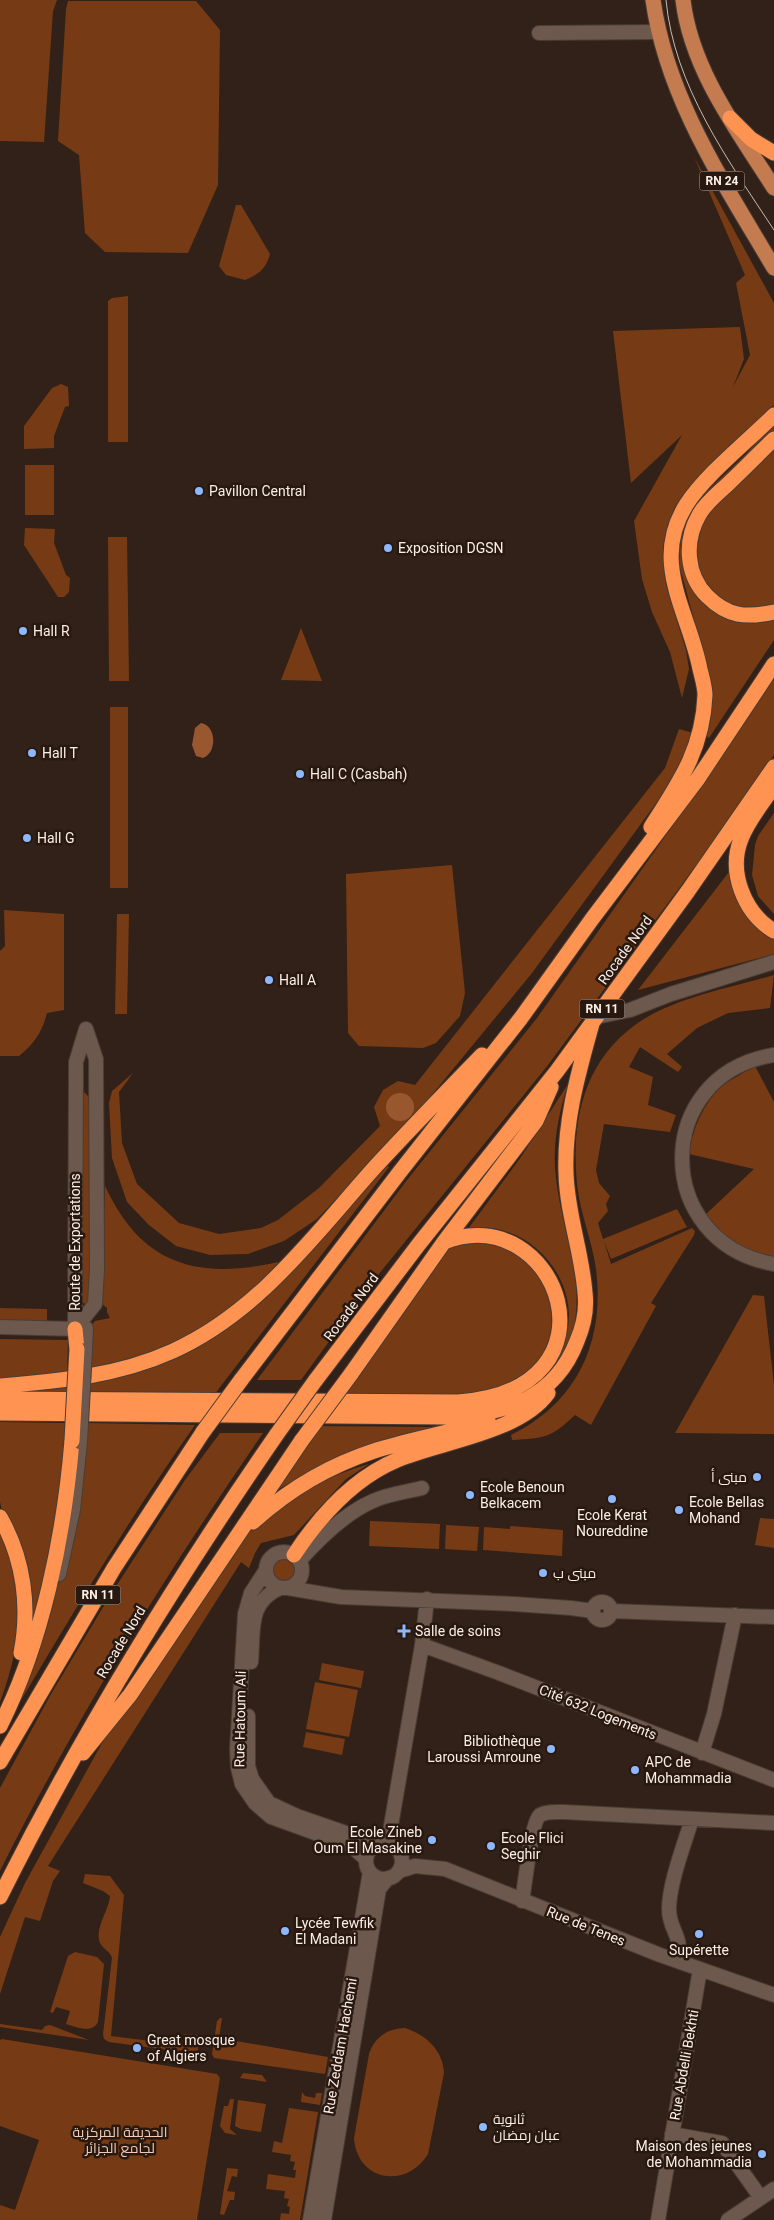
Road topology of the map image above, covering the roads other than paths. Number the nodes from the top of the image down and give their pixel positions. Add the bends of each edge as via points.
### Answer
1 (653, 0) edge
2 (683, 0) edge
3 (657, 32) junction
4 (539, 33) dead end
5 (730, 118) junction
6 (774, 153) edge
7 (774, 188) edge
8 (774, 268) edge
9 (774, 415) edge
10 (774, 439) edge
11 (774, 612) edge
12 (774, 664) edge
13 (774, 767) edge
14 (774, 786) edge
15 (592, 918) junction
16 (774, 931) edge
17 (774, 962) edge
18 (545, 985) junction
19 (595, 1019) junction
20 (774, 1055) edge
21 (557, 1071) junction
22 (75, 1086) junction
23 (97, 1086) junction
24 (444, 1242) junction
25 (774, 1264) edge
26 (0, 1327) edge
27 (80, 1328) junction
28 (553, 1380) junction
29 (0, 1386) edge
30 (542, 1391) junction
31 (0, 1398) edge
32 (0, 1413) edge
33 (76, 1441) junction
34 (422, 1488) dead end
35 (0, 1517) edge
36 (233, 1540) junction
37 (299, 1561) junction
38 (266, 1570) junction
39 (59, 1574) dead end
40 (284, 1588) junction
41 (341, 1597) junction
42 (427, 1600) junction
43 (735, 1615) junction
44 (774, 1617) edge
45 (422, 1645) junction
46 (0, 1721) edge
47 (0, 1726) edge
48 (702, 1753) junction
49 (0, 1762) edge
50 (65, 1772) junction
51 (774, 1780) edge
52 (692, 1819) junction
53 (774, 1824) edge
54 (388, 1846) junction
55 (368, 1865) junction
56 (445, 1869) junction
57 (393, 1875) junction
58 (0, 1897) edge
59 (522, 1901) junction
60 (678, 1961) junction
61 (700, 1969) junction
62 (774, 1995) edge
63 (672, 2134) junction
64 (774, 2189) edge
65 (761, 2198) junction
66 (310, 2220) edge
67 (324, 2220) edge
68 (658, 2220) edge
69 (728, 2220) edge

1 - 3 main road, RN 24
2 - 5 main road, RN 24 via 700,63
3 - 4 street
3 - 8 main road, RN 24 via 676,91 706,153
5 - 6 highway via 751,139
5 - 7 main road, RN 24
9 - 15 highway via 686,505 674,533 670,563 705,693 702,725 689,764
10 - 11 highway via 702,510 693,529 689,555 697,583 724,611 749,615
12 - 15 highway, RN 11 via 697,780
13 - 19 highway, Rocade Nord / RN 11
14 - 16 highway via 744,833 736,859 744,897 755,914
15 - 18 highway, RN 11
17 - 19 street
18 - 29 highway via 375,1167 287,1267 224,1322 178,1348 129,1367 70,1380
18 - 49 highway, RN 11, bridge via 203,1432 114,1568
19 - 21 highway, Rocade Nord / RN 11
19 - 28 highway via 576,1083 568,1121 566,1155 568,1194 586,1302 583,1324 573,1352
20 - 25 street via 738,1065 717,1079 700,1098 686,1128 681,1170 690,1202 714,1236 734,1251 756,1261
21 - 24 highway via 536,1121
21 - 50 highway, Rocade Nord / RN 11, bridge via 419,1244 277,1434 174,1586
22 - 23 street
22 - 23 street, Route de Exportations via 76,1062 86,1040 96,1059
22 - 27 street, Route de Exportations
23 - 27 street, Route de Exportations via 96,1304
24 - 31 highway via 481,1236 510,1243 534,1260 552,1284 560,1309 556,1345 545,1365 522,1386 486,1399 451,1402
24 - 36 highway, bridge
26 - 27 street
27 - 33 highway, bridge
28 - 30 highway
28 - 37 highway via 542,1400 506,1422 474,1437 397,1460 372,1474 329,1510
30 - 32 highway via 501,1409 448,1417
30 - 36 highway via 505,1414 374,1451 328,1469 290,1491
33 - 39 street via 74,1510
33 - 47 highway via 52,1573 22,1678
34 - 37 street via 382,1497 364,1505
35 - 46 highway via 22,1576 25,1619 18,1667
36 - 50 highway via 130,1695
37 - 38 street via 288,1552 276,1554
37 - 40 street via 300,1579
37 - 41 street via 313,1584
38 - 40 street via 270,1581
38 - 55 street, Rue Hatoum Ali via 251,1593 245,1614 237,1749 240,1777 255,1803 266,1814 351,1846
40 - 41 street
40 - 54 street, Rue Hatoum Ali via 264,1597 255,1616 247,1743 252,1780 263,1797 276,1808
41 - 42 street
42 - 43 street via 571,1608 593,1612 602,1621 608,1619 612,1611
42 - 45 street
43 - 44 street
43 - 48 street via 714,1714
45 - 48 street, Cité 632 Logements
45 - 54 street
48 - 51 street, Cité 632 Logements
50 - 58 highway, Rocade Nord / RN 11
52 - 53 street
52 - 59 street via 564,1812 540,1816 533,1827
52 - 60 street via 669,1906 680,1943
54 - 55 street via 372,1847
54 - 56 street, Rue Hatoum Ali
54 - 57 street via 402,1859
55 - 57 street via 381,1878
55 - 66 street, Rue Zeddam Hachemi
56 - 57 street, Rue de Tenes via 415,1866
56 - 59 street, Rue de Tenes
57 - 67 street, Rue Zeddam Hachemi via 379,1889
59 - 60 street, Rue de Tenes
60 - 61 street, Rue de Tenes
61 - 62 street, Rue de Tenes
61 - 63 street, Rue Abdelli Bekhti
63 - 65 street via 722,2143
63 - 68 street, Rue Abdelli Bekhti
64 - 65 street
65 - 69 street

